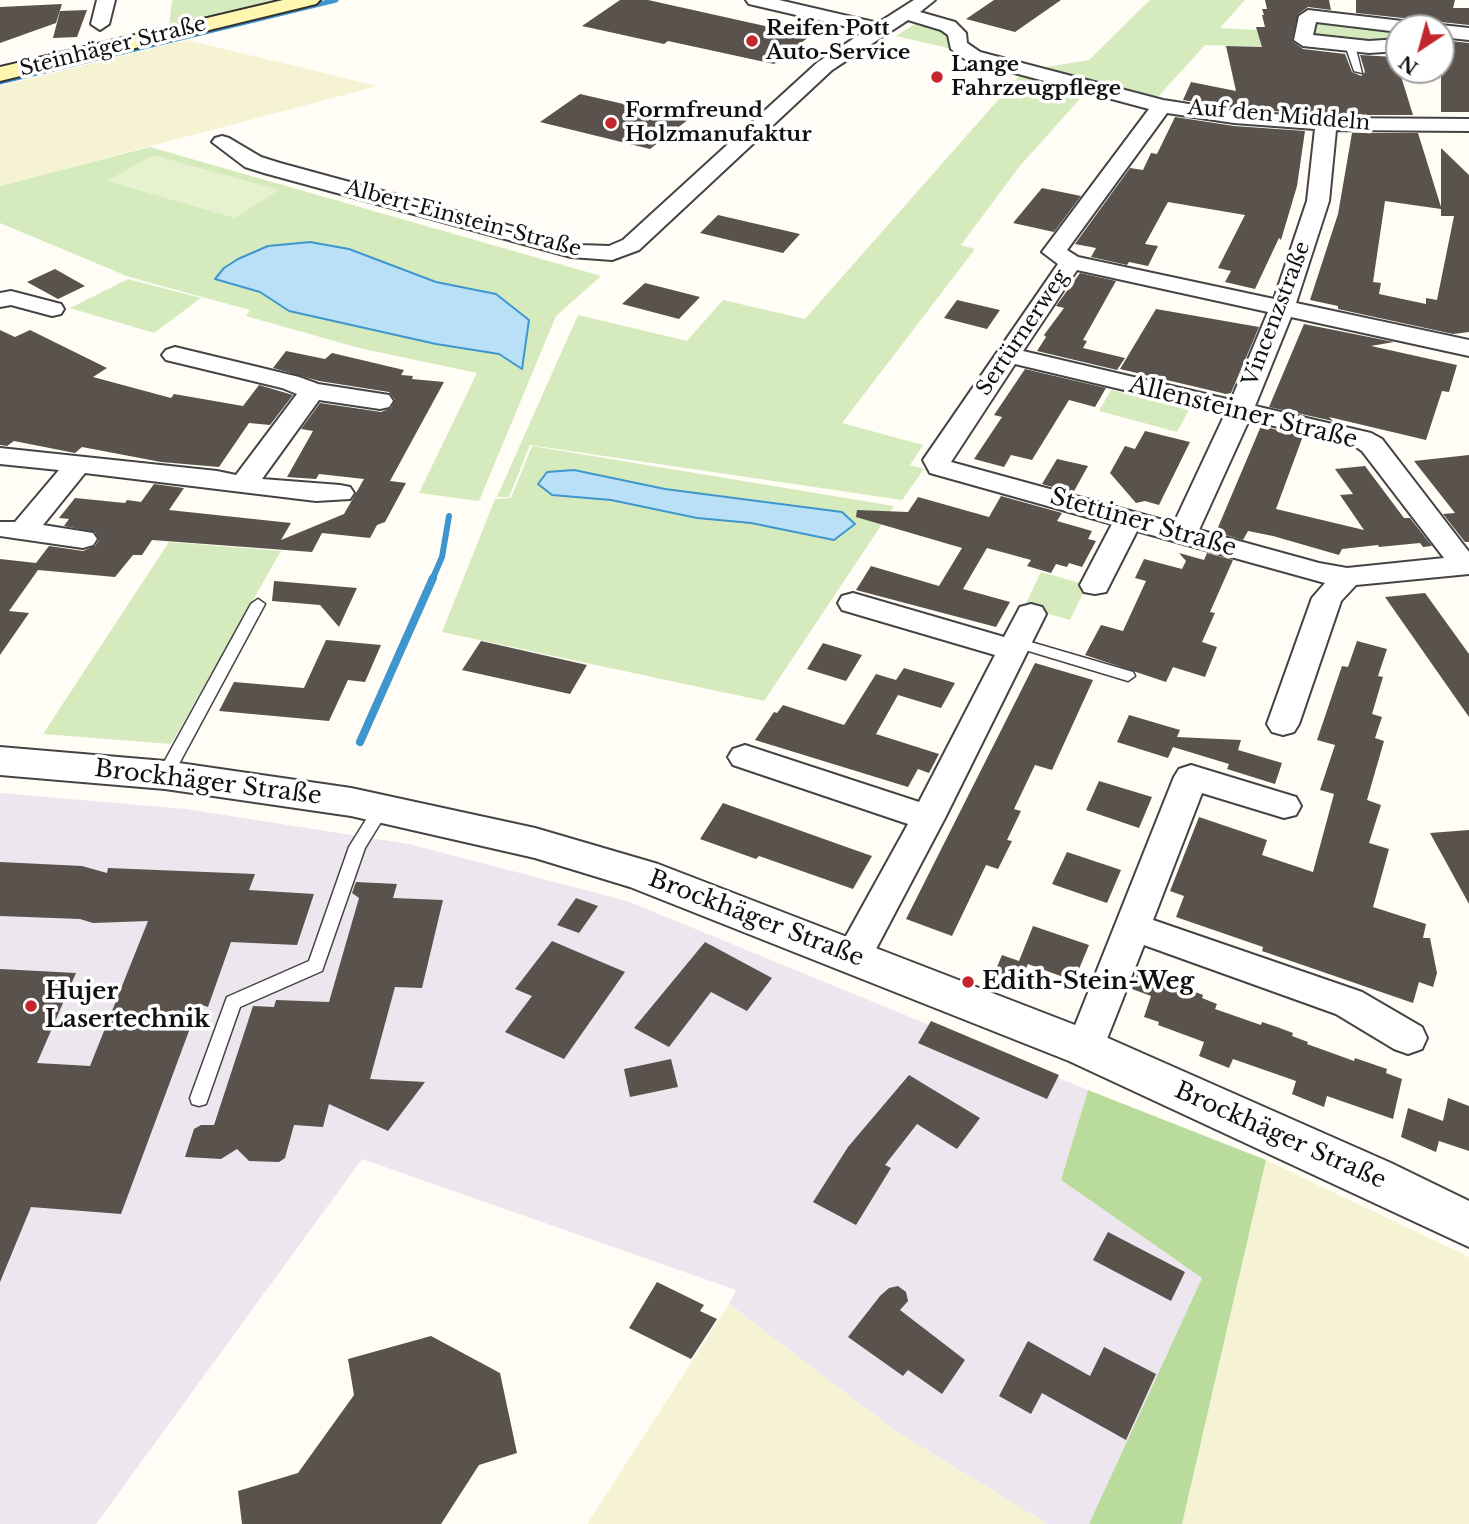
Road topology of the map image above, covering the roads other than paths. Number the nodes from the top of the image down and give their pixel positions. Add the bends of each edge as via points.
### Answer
1 (106, 0) edge
2 (309, 0) edge
3 (755, 0) edge
4 (926, 0) edge
5 (905, 13) junction
6 (100, 24) dead end
7 (1385, 25) edge
8 (880, 29) junction
9 (1350, 45) junction
10 (1385, 45) edge
11 (1359, 71) dead end
12 (0, 74) edge
13 (1162, 106) junction
14 (1326, 124) junction
15 (1464, 134) edge
16 (222, 142) dead end
17 (1071, 262) junction
18 (0, 300) edge
19 (1281, 308) junction
20 (52, 310) dead end
21 (1469, 348) edge
22 (174, 355) dead end
23 (1007, 355) junction
24 (312, 391) junction
25 (380, 401) dead end
26 (1240, 411) junction
27 (0, 456) edge
28 (77, 466) junction
29 (940, 467) joint
30 (243, 485) junction
31 (340, 493) dead end
32 (1129, 518) junction
33 (11, 530) edge
34 (1184, 534) junction
35 (83, 539) dead end
36 (1466, 565) edge
37 (1347, 577) junction
38 (1095, 585) dead end
39 (853, 603) dead end
40 (258, 604) dead end
41 (1020, 636) junction
42 (1128, 676) dead end
43 (1283, 724) dead end
44 (746, 757) dead end
45 (0, 761) edge
46 (165, 775) junction
47 (1284, 806) dead end
48 (381, 808) junction
49 (928, 818) junction
50 (1133, 927) junction
51 (854, 956) junction
52 (1408, 1038) dead end
53 (1085, 1048) junction
54 (198, 1098) dead end
55 (1469, 1225) edge

1 - 6 street
2 - 12 main road, Steinhäger Straße
3 - 8 street
4 - 5 street, Albert-Einstein-Straße
5 - 8 street, Albert-Einstein-Straße
5 - 13 street, Auf den Middeln via 948,26 957,33 958,45 973,56
7 - 9 street via 1308,16 1303,40
8 - 16 street, Albert-Einstein-Straße via 825,66 631,245 612,253 579,252 272,168
9 - 10 street
9 - 11 lane
13 - 14 street, Auf den Middeln
13 - 17 street, Sertürnerweg via 1054,252
14 - 15 street, Auf den Middeln via 1438,125
14 - 19 street, Vincenzstraße via 1318,201
17 - 19 street
17 - 23 street, Sertürnerweg
18 - 20 street via 10,298
19 - 21 street
19 - 26 street, Vincenzstraße
22 - 24 street
23 - 26 street, Allensteiner Straße
23 - 29 street, Sertürnerweg via 937,460
24 - 25 street
24 - 30 street
26 - 34 street, Vincenzstraße
26 - 36 street, Allensteiner Straße via 1372,445
27 - 28 street
28 - 30 street
28 - 33 street
29 - 32 street, Stettiner Straße
30 - 31 street
32 - 34 street, Stettiner Straße
32 - 38 street
33 - 35 street
34 - 37 street, Stettiner Straße
36 - 37 street, Stettiner Straße
37 - 43 street via 1326,598
39 - 41 street
40 - 46 lane
41 - 42 lane
41 - 49 street
44 - 49 street
45 - 46 street, Brockhäger Straße
46 - 48 street, Brockhäger Straße
47 - 50 street via 1191,777
48 - 51 street, Brockhäger Straße via 536,843 643,874
48 - 54 lane via 357,847 316,966 233,1002
49 - 51 street
50 - 52 street via 1349,1003
50 - 53 street
51 - 53 street, Brockhäger Straße
53 - 55 street, Brockhäger Straße

